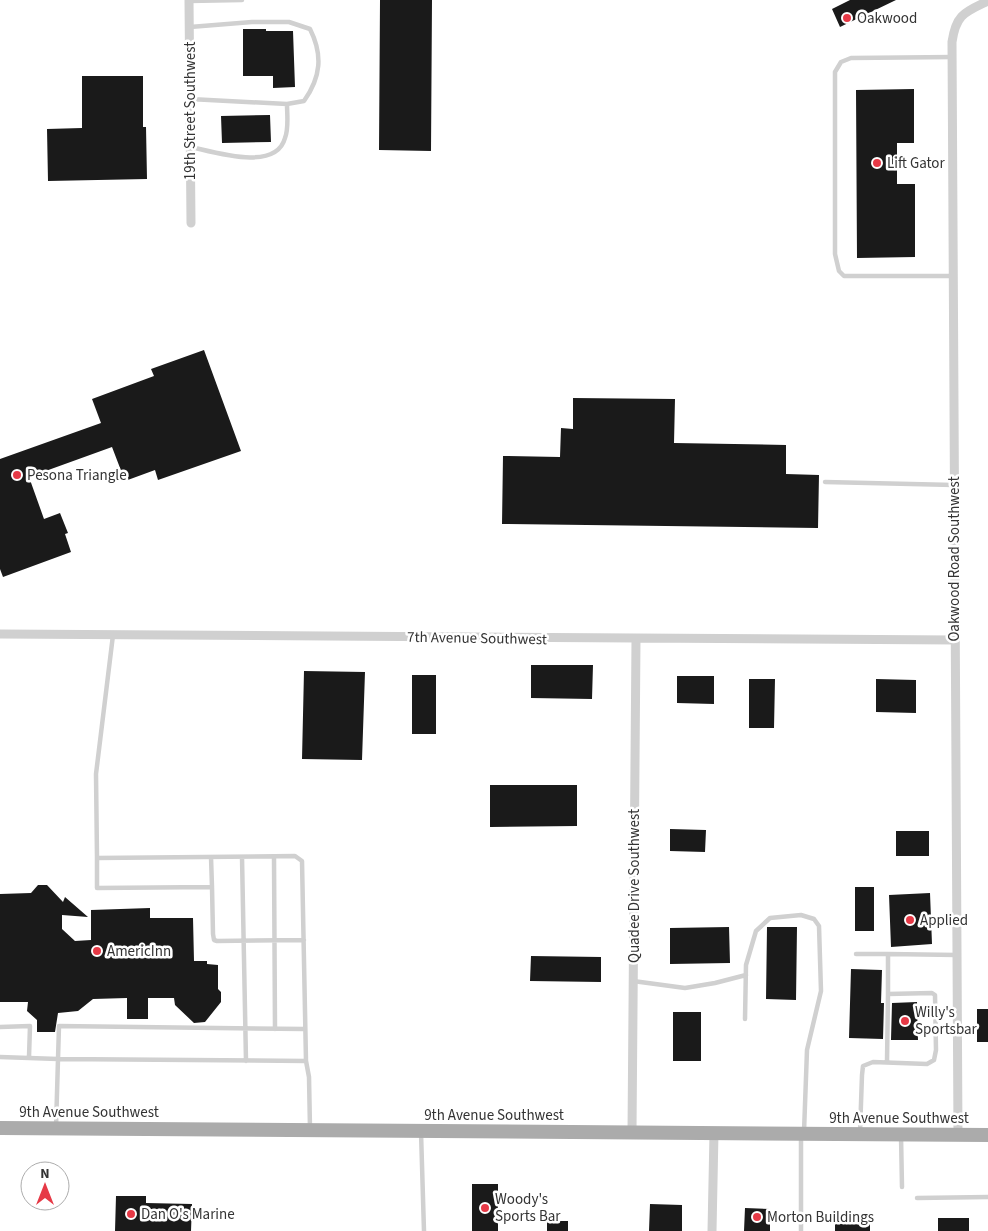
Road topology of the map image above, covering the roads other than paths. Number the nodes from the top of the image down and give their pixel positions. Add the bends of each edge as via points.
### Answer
1 (189, 0) edge
2 (242, 0) edge
3 (988, 1) edge
4 (190, 27) junction
5 (953, 57) junction
6 (190, 99) junction
7 (287, 104) junction
8 (191, 147) junction
9 (191, 223) dead end
10 (953, 276) junction
11 (826, 482) dead end
12 (954, 485) junction
13 (0, 634) edge
14 (114, 635) junction
15 (636, 639) junction
16 (955, 640) junction
17 (211, 857) junction
18 (242, 857) junction
19 (274, 857) junction
20 (97, 858) junction
21 (212, 887) junction
22 (274, 940) junction
23 (304, 940) junction
24 (242, 941) junction
25 (856, 954) dead end
26 (888, 954) junction
27 (956, 954) junction
28 (746, 975) junction
29 (633, 981) junction
30 (888, 994) junction
31 (746, 1019) dead end
32 (0, 1026) edge
33 (30, 1026) junction
34 (37, 1026) dead end
35 (245, 1029) junction
36 (275, 1029) junction
37 (305, 1029) junction
38 (0, 1057) edge
39 (29, 1057) junction
40 (58, 1059) junction
41 (246, 1061) junction
42 (306, 1061) junction
43 (887, 1062) junction
44 (0, 1128) edge
45 (56, 1128) junction
46 (310, 1130) junction
47 (421, 1131) junction
48 (632, 1132) junction
49 (714, 1133) junction
50 (803, 1134) junction
51 (860, 1134) junction
52 (901, 1134) junction
53 (958, 1135) junction
54 (988, 1135) edge
55 (902, 1187) dead end
56 (988, 1197) edge
57 (917, 1198) dead end
58 (424, 1231) edge
59 (712, 1231) edge
60 (801, 1231) edge

1 - 2 lane
1 - 4 street, 19th Street Southwest
3 - 5 street, Oakwood Road Southwest via 959,18 954,32
4 - 6 street, 19th Street Southwest
4 - 7 lane via 289,22 310,29 317,43 316,76 304,100
5 - 10 street, Oakwood Road Southwest
5 - 10 lane via 851,58 841,62 835,72 835,254 839,271 844,276
6 - 7 lane
6 - 8 street, 19th Street Southwest
7 - 8 lane via 285,139 281,148 271,155 246,159
8 - 9 street, 19th Street Southwest
10 - 12 street, Oakwood Road Southwest
11 - 12 lane
12 - 16 street, Oakwood Road Southwest
13 - 14 street, 7th Avenue Southwest
14 - 15 street, 7th Avenue Southwest
14 - 20 lane via 96,774
15 - 16 street, 7th Avenue Southwest
15 - 29 street, Quadee Drive Southwest
16 - 27 street, Oakwood Road Southwest
17 - 18 lane
17 - 20 lane
17 - 21 lane
18 - 19 lane
18 - 24 lane
19 - 22 lane
19 - 23 lane via 294,856 302,861
20 - 21 lane via 97,888
21 - 24 lane via 214,940
22 - 23 lane
22 - 24 lane
22 - 36 lane
23 - 37 lane
24 - 35 lane
25 - 26 lane
26 - 27 lane
26 - 30 lane
27 - 53 street, Oakwood Road Southwest
28 - 29 lane via 685,988
28 - 31 lane
28 - 50 lane via 756,931 770,918 801,915 814,919 819,926 821,991 807,1050
29 - 48 street, Quadee Drive Southwest
30 - 43 lane
30 - 43 lane via 932,993 935,996 936,1050 934,1060 927,1064
32 - 33 lane
33 - 34 lane
33 - 39 lane
35 - 36 lane
35 - 40 lane via 58,1026
35 - 41 lane
36 - 37 lane
37 - 42 lane
38 - 39 lane
39 - 40 lane
40 - 41 lane
40 - 45 lane
41 - 42 lane
42 - 46 lane
43 - 51 lane via 863,1066
44 - 45 main road, 9th Avenue Southwest
45 - 46 main road, 9th Avenue Southwest
46 - 47 main road, 9th Avenue Southwest
47 - 48 main road, 9th Avenue Southwest
47 - 58 lane
48 - 49 main road, 9th Avenue Southwest
49 - 50 main road, 9th Avenue Southwest
49 - 59 street
50 - 51 main road, 9th Avenue Southwest
50 - 60 lane
51 - 52 main road, 9th Avenue Southwest
52 - 53 main road, 9th Avenue Southwest
52 - 55 lane
53 - 54 main road, 9th Avenue Southwest
56 - 57 lane

